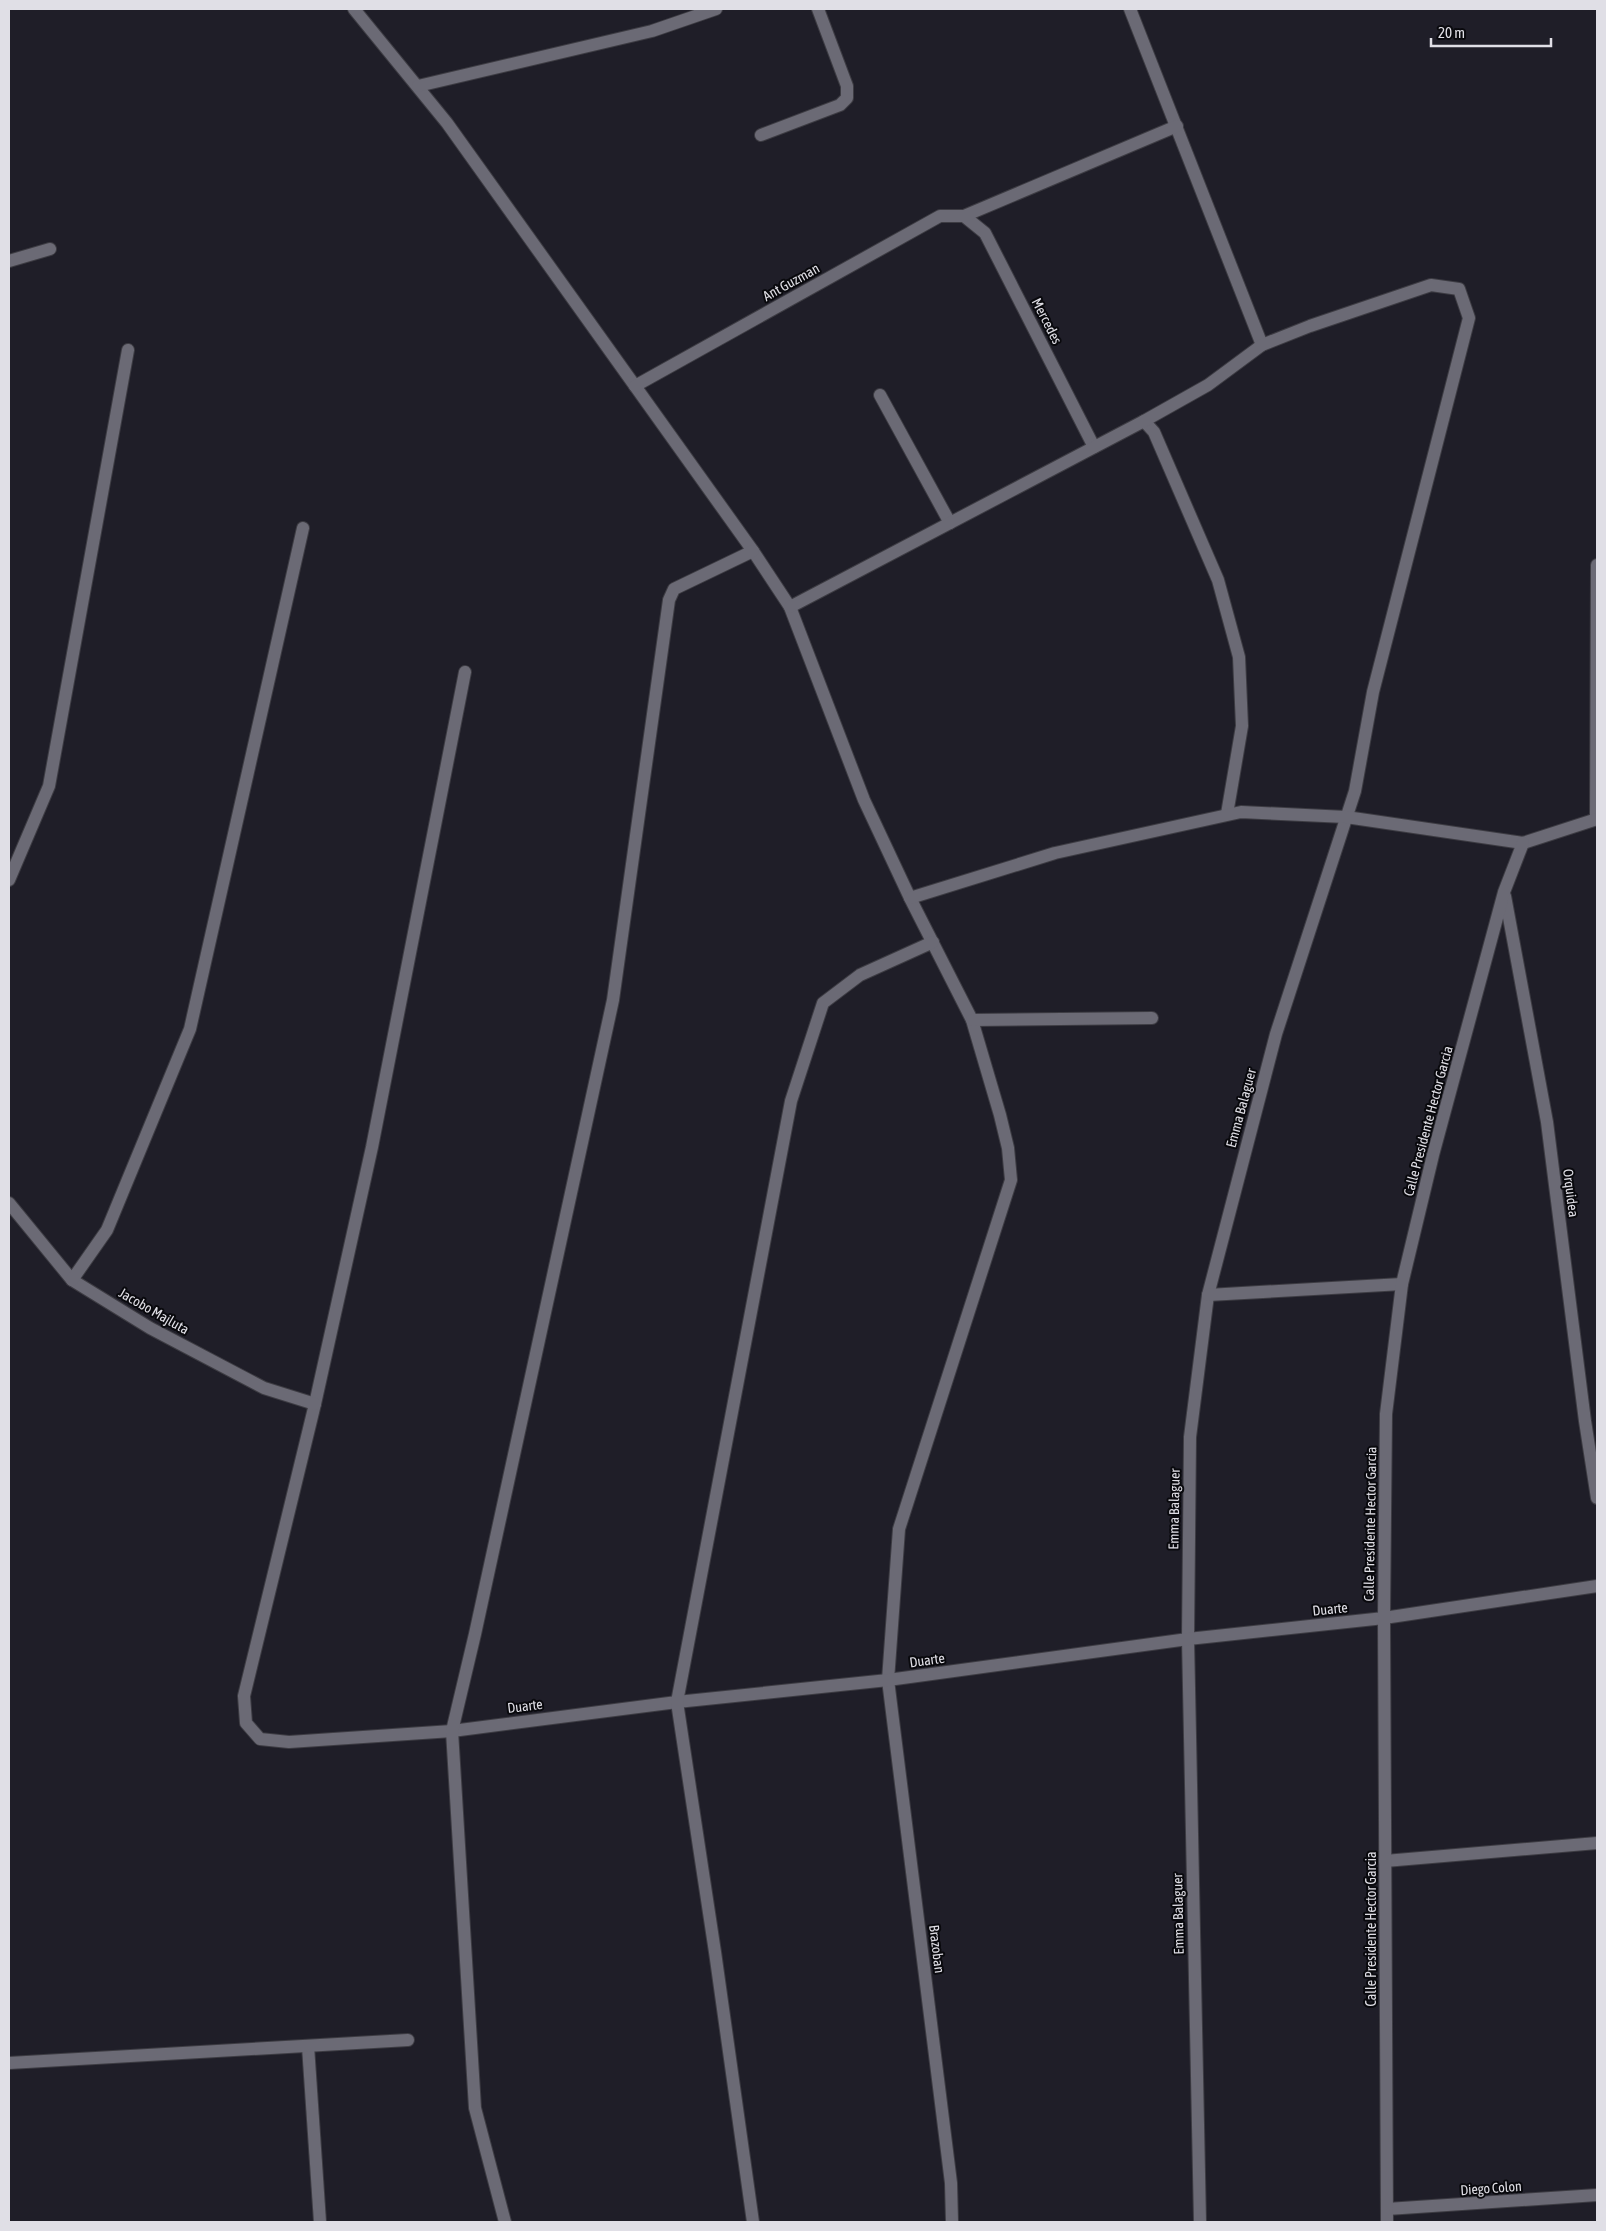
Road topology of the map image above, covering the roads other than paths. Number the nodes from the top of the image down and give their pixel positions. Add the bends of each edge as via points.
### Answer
1 (354, 9) edge
2 (716, 9) edge
3 (818, 9) edge
4 (1130, 9) edge
5 (418, 86) junction
6 (1177, 126) junction
7 (761, 135) dead end
8 (964, 216) junction
9 (50, 250) dead end
10 (9, 261) edge
11 (1262, 345) junction
12 (128, 350) dead end
13 (635, 386) junction
14 (880, 395) dead end
15 (1144, 421) junction
16 (1094, 447) junction
17 (950, 523) junction
18 (303, 528) dead end
19 (753, 551) junction
20 (1597, 565) edge
21 (790, 606) junction
22 (465, 672) dead end
23 (1227, 814) junction
24 (1346, 817) junction
25 (1597, 819) edge
26 (1523, 843) junction
27 (9, 880) edge
28 (1504, 892) junction
29 (910, 898) junction
30 (933, 942) junction
31 (1152, 1018) dead end
32 (972, 1020) junction
33 (9, 1203) edge
34 (72, 1280) junction
35 (1402, 1284) junction
36 (1208, 1295) junction
37 (315, 1404) junction
38 (1597, 1498) edge
39 (1597, 1586) edge
40 (1384, 1618) junction
41 (1188, 1639) junction
42 (888, 1680) junction
43 (677, 1702) junction
44 (452, 1731) junction
45 (1597, 1843) edge
46 (1385, 1861) junction
47 (408, 2040) dead end
48 (308, 2046) junction
49 (9, 2064) edge
50 (1597, 2194) edge
51 (1387, 2209) junction
52 (320, 2222) edge
53 (505, 2222) edge
54 (753, 2222) edge
55 (952, 2222) edge
56 (1200, 2222) edge
57 (1387, 2222) edge

1 - 5 street, Brazoban
2 - 5 street via 652,31
3 - 7 street via 847,86 846,98 840,105
4 - 6 street
5 - 13 street, Brazoban via 448,123
6 - 8 street
6 - 11 street
8 - 13 street, Ant Guzman via 940,216
8 - 16 street, Mercedes via 985,233
9 - 10 street
11 - 15 street via 1208,385
11 - 24 street, Emma Balaguer via 1431,285 1459,289 1469,318 1374,692 1356,791
12 - 27 street via 49,786
13 - 19 street, Brazoban
14 - 17 street
15 - 16 street
15 - 23 street via 1154,432 1218,580 1239,657 1242,726
16 - 17 street
17 - 21 street
18 - 34 street via 190,1029 107,1230
19 - 21 street, Brazoban
19 - 44 street via 674,589 669,600 613,1000 476,1634
20 - 25 street
21 - 29 street, Brazoban via 864,800
22 - 37 street via 372,1147
23 - 24 street
23 - 29 street via 1055,853
24 - 26 street
24 - 36 street, Emma Balaguer via 1276,1034
25 - 26 street
26 - 28 street, Calle Presidente Hector Garcia
28 - 35 street, Calle Presidente Hector Garcia
28 - 38 street, Orquidea via 1547,1122
29 - 30 street, Brazoban
30 - 32 street, Brazoban
30 - 43 street via 860,975 822,1003 791,1101
31 - 32 street
32 - 42 street, Brazoban via 1000,1115 1011,1180 899,1529
33 - 34 street, Jacobo Majluta
34 - 37 street, Jacobo Majluta via 150,1328 264,1388
35 - 36 street
35 - 40 street, Calle Presidente Hector Garcia via 1386,1414
36 - 41 street, Emma Balaguer via 1190,1437
37 - 44 street, Duarte via 244,1696 246,1723 260,1739 289,1742
39 - 40 street, Duarte
40 - 41 street, Duarte
40 - 46 street, Calle Presidente Hector Garcia
41 - 42 street, Duarte
41 - 56 street, Emma Balaguer
42 - 43 street, Duarte
42 - 55 street, Brazoban via 951,2183
43 - 44 street, Duarte
43 - 54 street
44 - 53 street via 476,2108
45 - 46 street
46 - 51 street, Calle Presidente Hector Garcia
47 - 48 street
48 - 49 street
48 - 52 street
50 - 51 street, Diego Colon
51 - 57 street, Calle Presidente Hector Garcia

